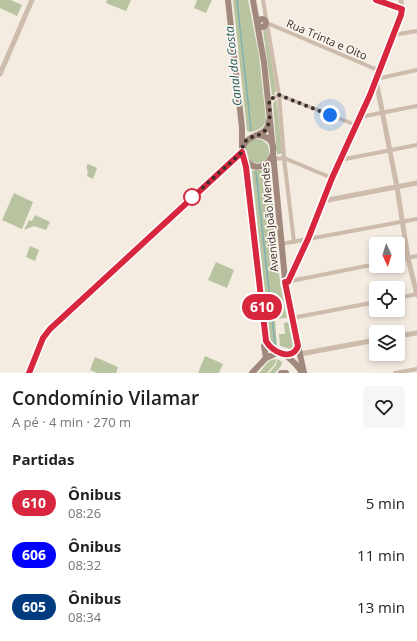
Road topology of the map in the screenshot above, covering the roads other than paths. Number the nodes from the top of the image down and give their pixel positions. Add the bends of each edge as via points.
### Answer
1 (32, 0) edge
2 (228, 0) edge
3 (254, 0) edge
4 (263, 0) edge
5 (376, 0) edge
6 (401, 0) edge
7 (402, 9) junction
8 (262, 23) junction
9 (417, 31) edge
10 (393, 35) junction
11 (2, 61) edge
12 (417, 70) edge
13 (380, 71) junction
14 (0, 74) edge
15 (376, 78) junction
16 (279, 95) junction
17 (269, 100) junction
18 (417, 106) edge
19 (270, 109) junction
20 (382, 113) junction
21 (360, 117) junction
22 (356, 125) junction
23 (242, 128) junction
24 (254, 136) junction
25 (417, 145) edge
26 (390, 151) junction
27 (243, 152) junction
28 (274, 154) junction
29 (284, 158) junction
30 (340, 160) junction
31 (332, 178) junction
32 (417, 182) edge
33 (397, 187) junction
34 (323, 201) junction
35 (417, 219) edge
36 (402, 222) junction
37 (308, 239) junction
38 (294, 242) junction
39 (281, 244) junction
40 (417, 256) edge
41 (408, 258) junction
42 (405, 259) edge
43 (369, 265) edge
44 (286, 282) junction
45 (417, 295) edge
46 (405, 297) edge
47 (369, 303) edge
48 (292, 318) junction
49 (417, 333) edge
50 (405, 335) edge
51 (266, 341) junction
52 (369, 341) edge
53 (298, 346) junction
54 (281, 353) junction
55 (300, 354) junction
56 (266, 358) junction
57 (417, 369) edge
58 (29, 373) edge
59 (252, 373) edge
60 (281, 373) edge
61 (286, 373) edge
62 (303, 373) edge
63 (395, 373) edge

1 - 11 street
2 - 23 main road
3 - 8 main road, Avenida João Mendes
4 - 8 street, Avenida João Mendes
5 - 7 street
6 - 7 street
7 - 10 street
8 - 13 street, Rua Trinta e Oito
8 - 16 street, Avenida João Mendes
8 - 17 main road, Avenida João Mendes
9 - 10 street
10 - 13 street
11 - 14 street
12 - 15 street
13 - 15 street
15 - 20 street
15 - 21 street
16 - 17 street
16 - 22 street
16 - 29 street, Avenida João Mendes
17 - 19 main road, Avenida João Mendes
18 - 20 street
19 - 24 main road via 268,127 264,132
19 - 28 main road, Avenida João Mendes
20 - 21 street
20 - 26 street
21 - 22 street
22 - 30 street
23 - 24 main road via 244,134
23 - 27 main road
24 - 27 main road via 245,141
24 - 28 main road via 267,138
25 - 26 street
26 - 30 street
26 - 33 street
27 - 28 main road via 250,164 260,166 269,162
27 - 51 main road
27 - 58 street via 50,329 43,338
28 - 29 street
28 - 39 main road, Avenida João Mendes
29 - 31 street
29 - 38 street, Avenida João Mendes
30 - 31 street
31 - 34 street
32 - 33 street
33 - 34 street
33 - 36 street
34 - 37 street
35 - 36 street
36 - 37 street
36 - 41 street
37 - 38 street
37 - 44 street
38 - 39 street
39 - 44 main road, Avenida João Mendes
40 - 41 street
41 - 42 street
41 - 45 street
43 - 44 street
44 - 48 main road, Avenida João Mendes
45 - 46 street
47 - 48 street
48 - 53 main road, Avenida João Mendes
49 - 50 street
51 - 54 main road
51 - 56 main road
52 - 55 street
53 - 54 main road via 292,354
53 - 55 main road, Avenida João Mendes
54 - 56 main road
54 - 62 main road
55 - 62 main road, Avenida João Mendes
56 - 59 main road
57 - 63 street
60 - 61 main road

